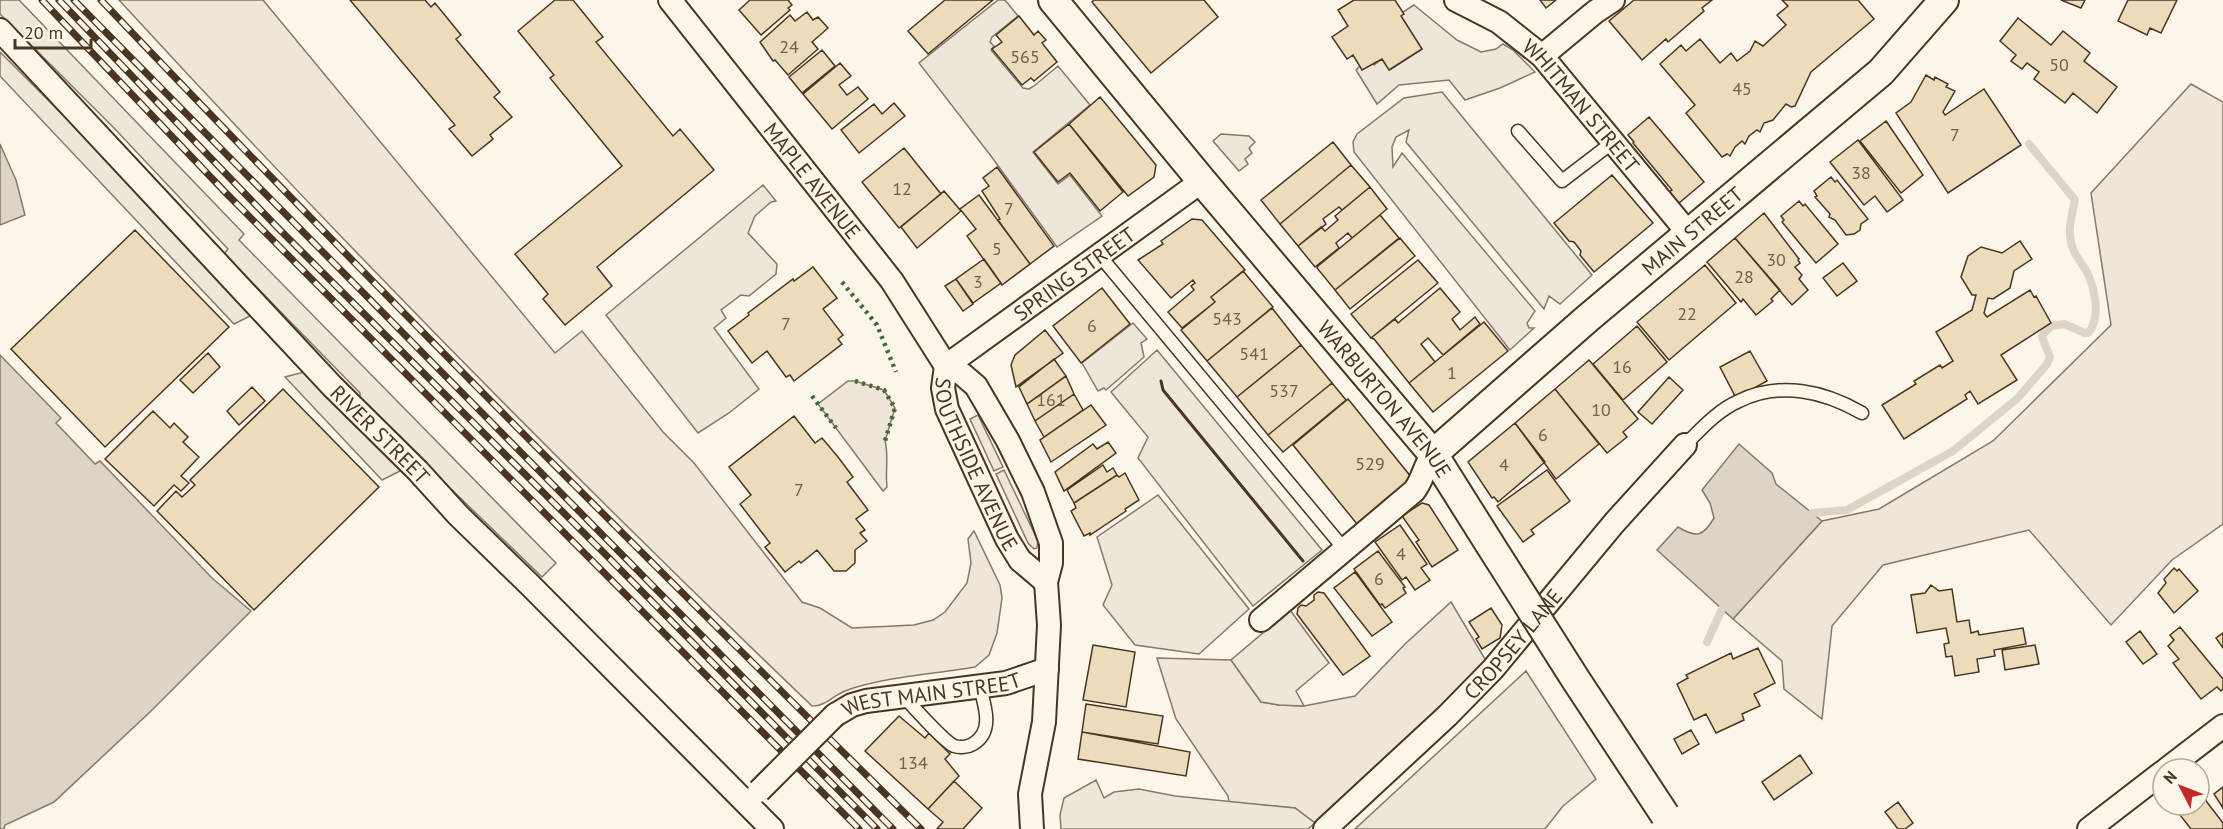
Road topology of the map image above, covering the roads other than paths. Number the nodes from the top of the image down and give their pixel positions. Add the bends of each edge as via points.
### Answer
1 (670, 0) edge
2 (1053, 0) edge
3 (1456, 0) edge
4 (1614, 0) edge
5 (1944, 0) edge
6 (0, 30) edge
7 (1542, 56) junction
8 (1518, 131) dead end
9 (1613, 142) junction
10 (1202, 181) junction
11 (1689, 234) junction
12 (1100, 256) junction
13 (946, 366) junction
14 (1862, 413) dead end
15 (1685, 445) joint
16 (1433, 454) junction
17 (1345, 550) junction
18 (1046, 582) junction
19 (1261, 620) dead end
20 (1047, 669) junction
21 (980, 688) junction
22 (903, 696) junction
23 (2223, 726) edge
24 (2183, 757) edge
25 (2151, 781) edge
26 (752, 797) junction
27 (1670, 822) edge
28 (772, 829) edge
29 (1032, 829) edge
30 (1325, 829) edge
31 (2089, 829) edge

1 - 13 street, MAPLE AVENUE via 892,281
2 - 10 street, WARBURTON AVENUE
3 - 7 street, WHITMAN STREET via 1499,22
4 - 7 street
5 - 11 street, MAIN STREET via 1881,72
6 - 26 street, RIVER STREET via 332,386
7 - 9 street, WHITMAN STREET
8 - 9 lane via 1562,181
9 - 11 street, WHITMAN STREET
10 - 12 street, SPRING STREET
10 - 16 street, WARBURTON AVENUE
11 - 16 street, MAIN STREET
12 - 13 street, SPRING STREET
12 - 17 lane
13 - 18 street, SOUTHSIDE AVENUE via 943,388 947,409 1007,539 1020,560
13 - 18 street, SOUTHSIDE AVENUE via 976,386 1033,492 1051,543
14 - 15 lane via 1844,402 1804,391 1769,391 1738,401
15 - 30 street, CROPSEY LANE via 1615,522 1493,669
16 - 17 street via 1414,491
16 - 27 street, WARBURTON AVENUE, bridge
17 - 19 street
18 - 20 street, SOUTHSIDE AVENUE
20 - 21 street, WEST MAIN STREET
20 - 29 street, SOUTHSIDE AVENUE via 1044,722 1030,794
21 - 22 street, WEST MAIN STREET
21 - 22 lane via 987,718 985,729 967,747 953,745
22 - 26 street, WEST MAIN STREET, bridge via 866,701 835,715
23 - 24 street
25 - 31 street
26 - 28 street, RIVER STREET

